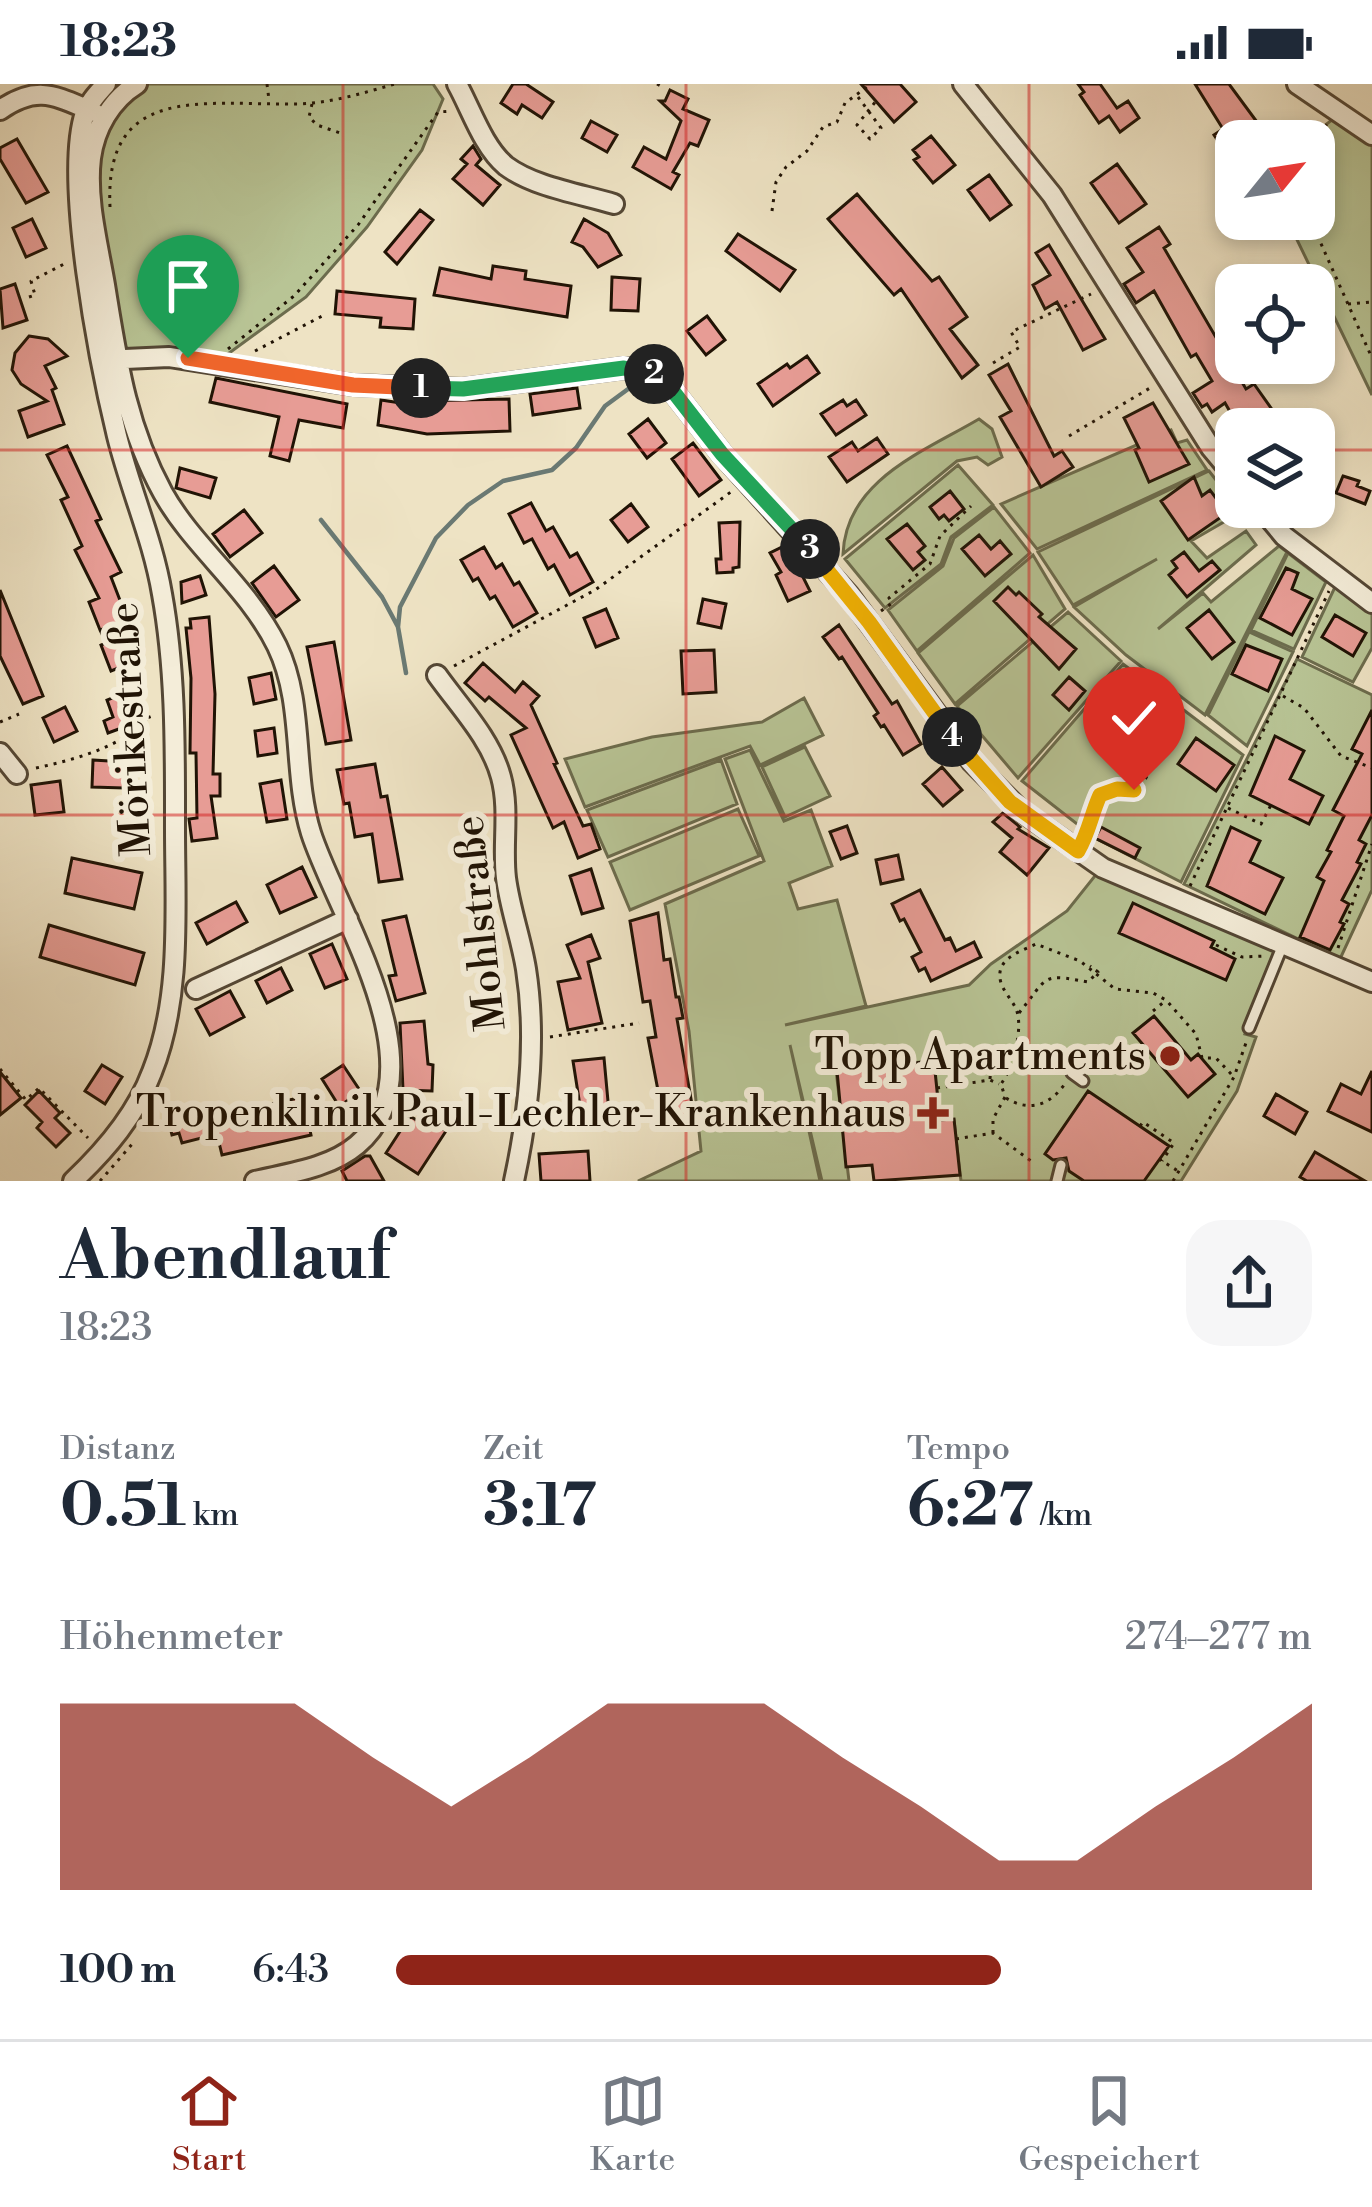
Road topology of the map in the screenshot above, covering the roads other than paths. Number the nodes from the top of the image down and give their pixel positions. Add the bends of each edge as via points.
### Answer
1 (106, 84) edge
2 (137, 84) edge
3 (963, 84) edge
4 (1297, 84) edge
5 (462, 93) edge
6 (0, 110) edge
7 (95, 113) junction
8 (1372, 135) edge
9 (614, 204) dead end
10 (110, 364) junction
11 (1215, 454) edge
12 (174, 511) junction
13 (145, 528) junction
14 (1277, 528) edge
15 (1367, 594) edge
16 (436, 675) road end
17 (0, 753) edge
18 (17, 774) road end
19 (348, 919) junction
20 (1280, 951) junction
21 (1372, 982) edge
22 (196, 989) dead end
23 (1250, 1028) road end
24 (1072, 1073) road end
25 (1083, 1081) dead end
26 (1061, 1166) dead end
27 (73, 1181) edge
28 (255, 1181) edge
29 (514, 1181) edge
30 (1057, 1181) edge

1 - 7 street
2 - 7 street
3 - 11 street via 1052,195
4 - 8 street
5 - 9 street via 506,166
6 - 7 street via 37,92
7 - 10 street, Mörikestraße via 91,171
7 - 10 street, Mörikestraße via 80,136 78,180
10 - 12 street
10 - 13 street, Mörikestraße via 117,437
10 - 20 street via 188,358 432,389 637,368 659,376 1020,810 1103,868
12 - 13 street via 158,507
12 - 19 street via 278,647 310,830
13 - 27 street, Mörikestraße via 173,693 171,990 145,1089
14 - 15 street via 1335,578
16 - 29 street, Mohlstraße via 501,778 505,873 526,970 530,1040
17 - 18 street
19 - 22 street
19 - 28 street via 382,1004 383,1110 344,1154
20 - 21 street
20 - 23 lane
24 - 25 lane
26 - 30 lane

